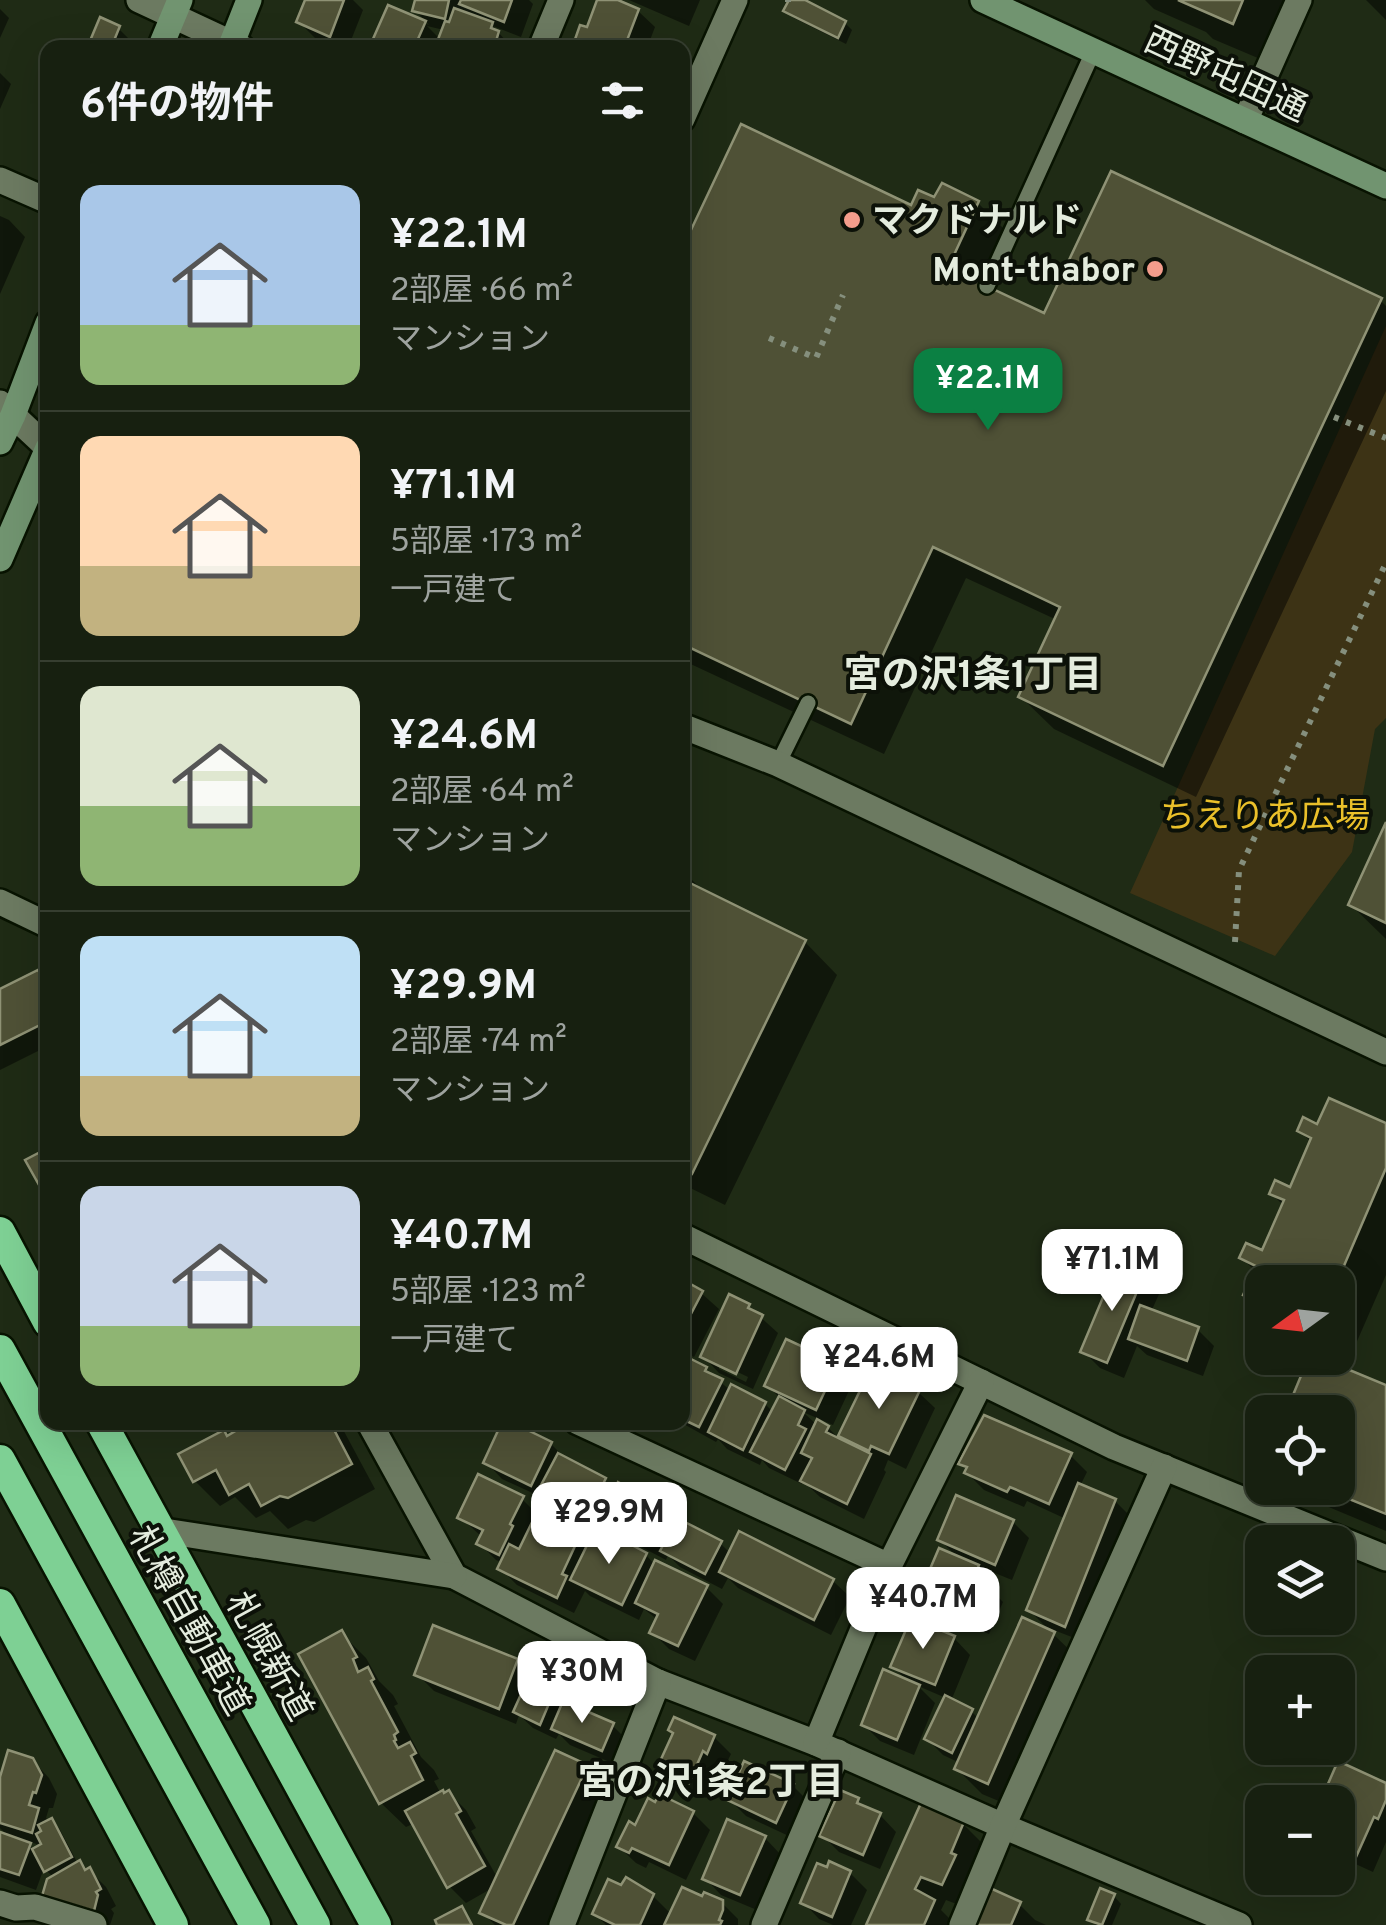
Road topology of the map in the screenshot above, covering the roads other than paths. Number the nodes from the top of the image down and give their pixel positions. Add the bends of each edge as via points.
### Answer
1 (139, 0) edge
2 (249, 0) edge
3 (561, 0) edge
4 (735, 0) edge
5 (1300, 0) edge
6 (997, 3) edge
7 (177, 8) edge
8 (163, 40) edge
9 (226, 40) edge
10 (237, 40) edge
11 (545, 40) edge
12 (1093, 52) junction
13 (690, 101) edge
14 (1246, 122) junction
15 (0, 180) edge
16 (1386, 186) edge
17 (40, 198) edge
18 (987, 286) dead end
19 (40, 340) edge
20 (7, 409) edge
21 (40, 440) edge
22 (0, 442) edge
23 (40, 466) edge
24 (0, 559) edge
25 (808, 704) dead end
26 (690, 729) edge
27 (778, 764) junction
28 (0, 902) edge
29 (40, 921) edge
30 (1386, 1052) edge
31 (0, 1232) edge
32 (690, 1240) edge
33 (40, 1307) edge
34 (0, 1350) edge
35 (980, 1382) junction
36 (40, 1423) edge
37 (44, 1430) edge
38 (105, 1430) edge
39 (373, 1430) edge
40 (595, 1430) edge
41 (0, 1460) edge
42 (1164, 1467) junction
43 (158, 1530) junction
44 (1386, 1558) edge
45 (889, 1566) junction
46 (454, 1576) junction
47 (0, 1604) edge
48 (658, 1682) junction
49 (827, 1748) junction
50 (1004, 1826) junction
51 (8, 1912) edge
52 (94, 1925) edge
53 (172, 1925) edge
54 (254, 1925) edge
55 (315, 1925) edge
56 (376, 1925) edge
57 (562, 1925) edge
58 (764, 1925) edge
59 (962, 1925) edge
60 (1238, 1925) edge

1 - 7 street
2 - 10 street
3 - 11 street
4 - 13 street
5 - 14 street
6 - 12 street, 西野屯田通
7 - 8 street
7 - 9 street
12 - 14 street, 西野屯田通
12 - 18 lane
14 - 16 street, 西野屯田通
15 - 17 street
19 - 20 street
20 - 21 street
20 - 22 street
23 - 24 street
25 - 27 lane
26 - 27 street
27 - 30 street
28 - 29 street
31 - 33 highway
32 - 35 street
34 - 36 highway, 札樽自動車道
35 - 42 street
35 - 45 street
37 - 55 highway, 札樽自動車道
38 - 43 highway, 札幌新道
39 - 46 street
40 - 45 street
41 - 54 highway
42 - 44 street
42 - 50 street
43 - 46 street
43 - 56 highway, 札幌新道
45 - 49 street
46 - 48 street
47 - 53 highway
48 - 49 street
48 - 57 street
49 - 50 street
49 - 58 street
50 - 59 street
50 - 60 street
51 - 52 street via 35,1907

